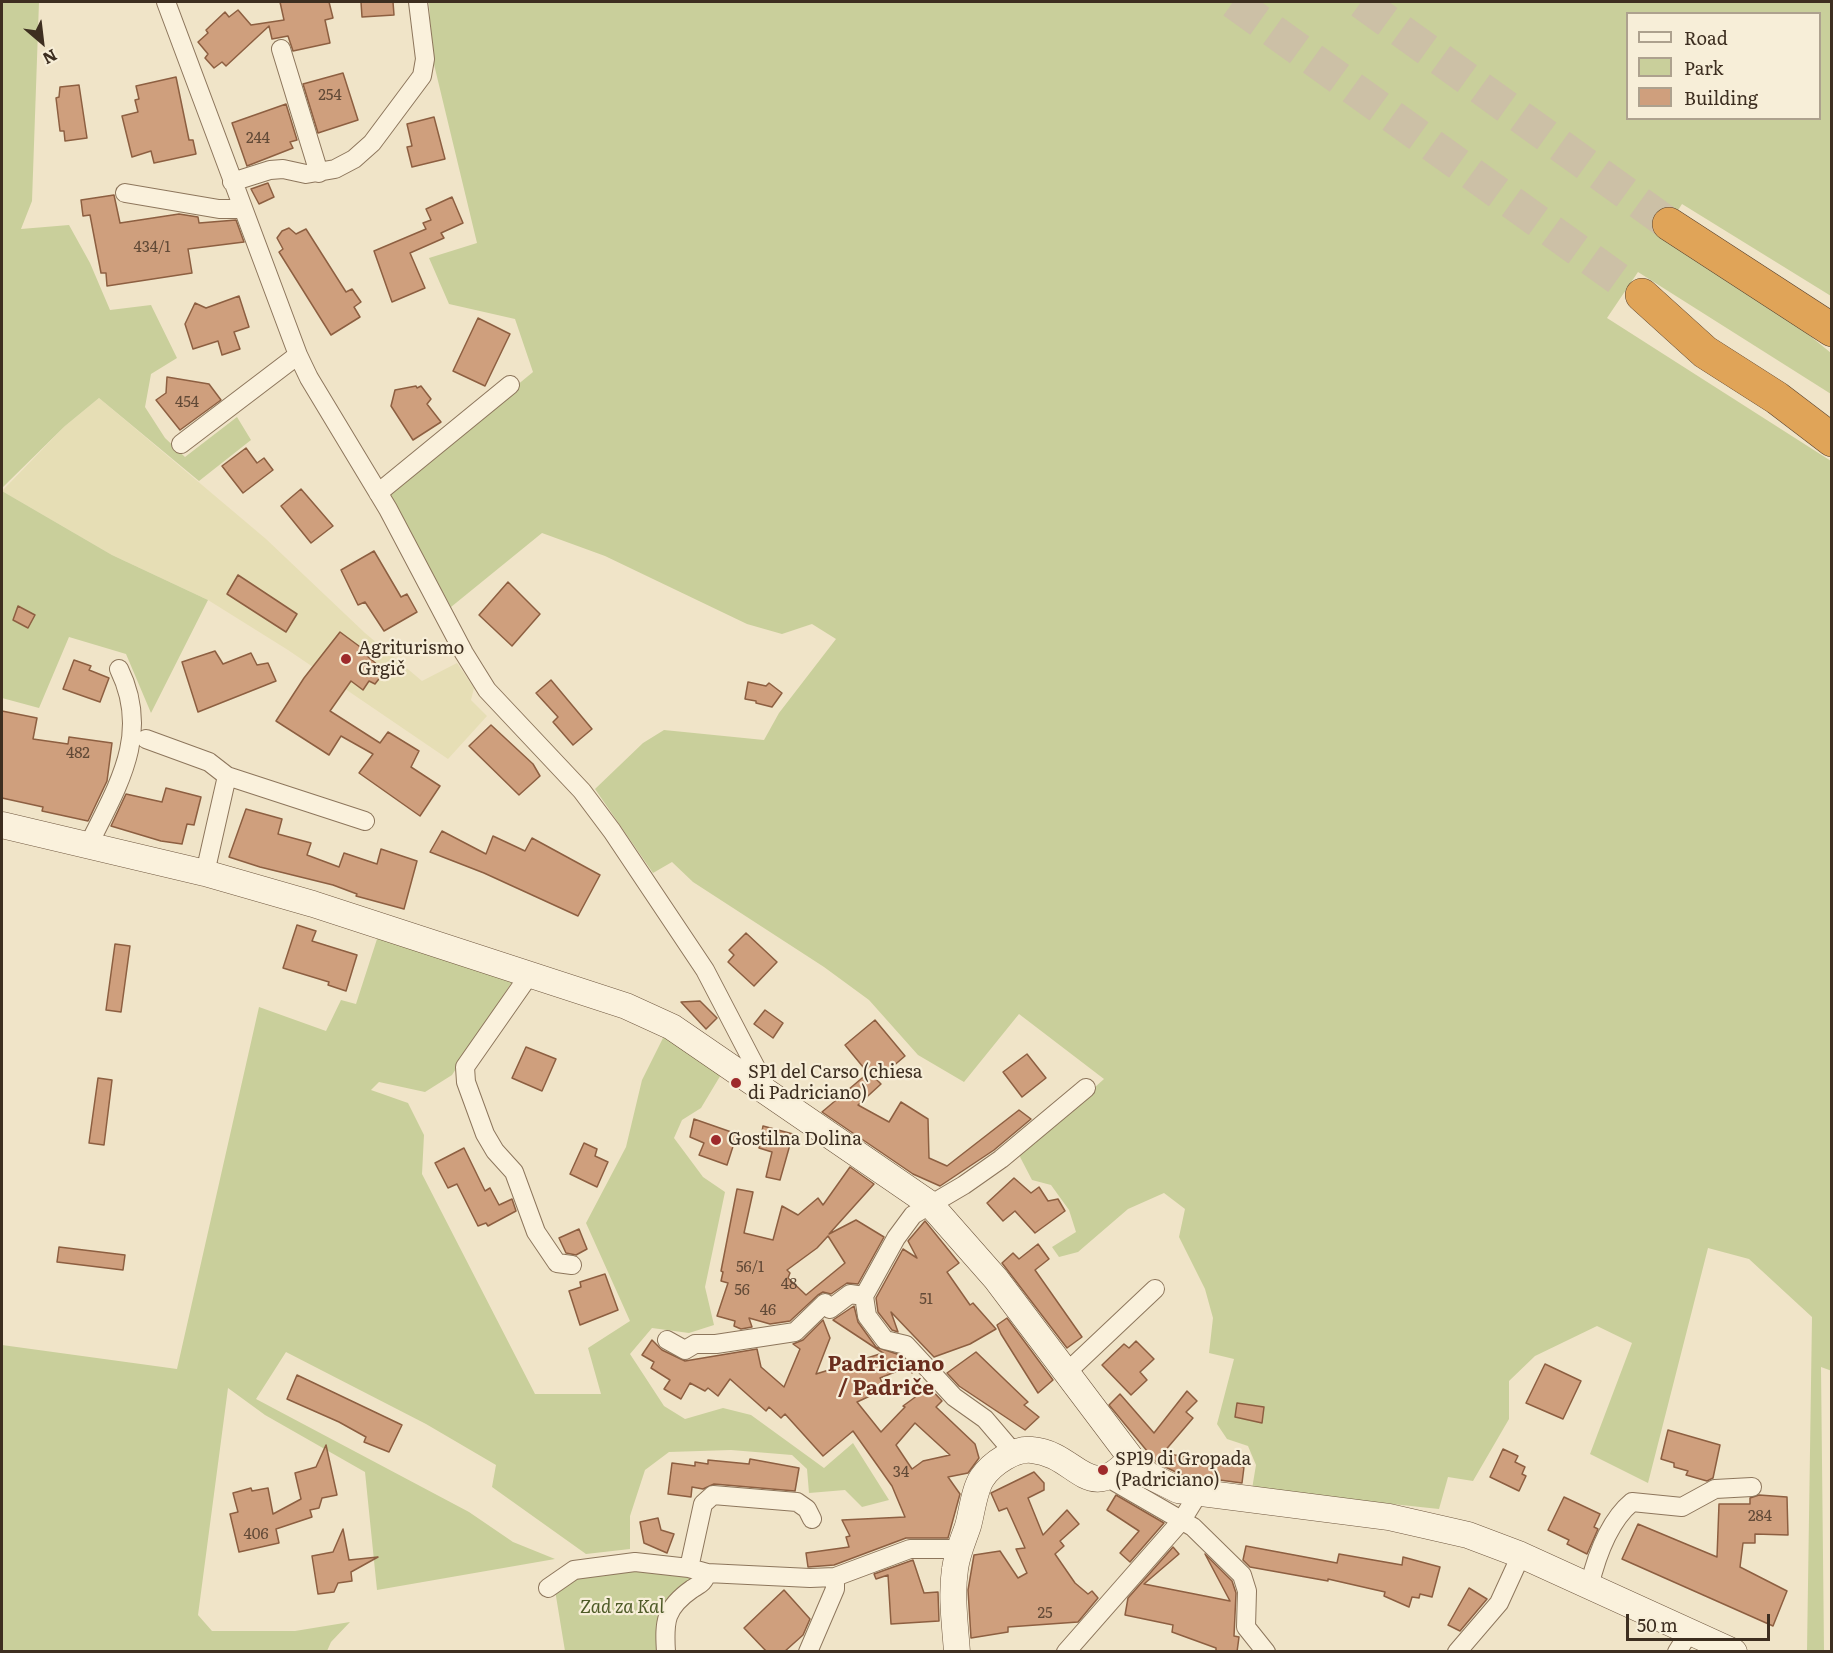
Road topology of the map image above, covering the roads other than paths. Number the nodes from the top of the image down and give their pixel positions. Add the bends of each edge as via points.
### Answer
1 (166, 2) edge
2 (418, 2) edge
3 (281, 49) dead end
4 (319, 173) junction
5 (232, 182) junction
6 (124, 193) dead end
7 (243, 209) junction
8 (1832, 310) edge
9 (1832, 330) edge
10 (297, 356) junction
11 (510, 385) dead end
12 (1832, 409) edge
13 (1832, 440) edge
14 (181, 444) dead end
15 (378, 493) junction
16 (119, 669) dead end
17 (146, 739) dead end
18 (227, 776) junction
19 (365, 821) dead end
20 (2, 825) edge
21 (89, 844) junction
22 (205, 873) junction
23 (530, 974) junction
24 (1086, 1088) dead end
25 (767, 1089) junction
26 (930, 1204) junction
27 (572, 1265) dead end
28 (1155, 1289) dead end
29 (864, 1296) junction
30 (667, 1340) dead end
31 (1067, 1372) junction
32 (1014, 1453) junction
33 (1131, 1458) junction
34 (1110, 1479) junction
35 (1752, 1487) dead end
36 (1198, 1494) junction
37 (812, 1519) dead end
38 (1182, 1520) junction
39 (958, 1549) junction
40 (1521, 1555) junction
41 (688, 1568) junction
42 (707, 1573) junction
43 (835, 1577) junction
44 (1589, 1587) junction
45 (548, 1588) dead end
46 (1684, 1641) edge
47 (666, 1652) edge
48 (808, 1652) edge
49 (957, 1652) edge
50 (1066, 1652) edge
51 (1266, 1652) edge
52 (1457, 1652) edge
53 (1734, 1652) edge

1 - 5 street
2 - 4 street via 422,76 372,143 354,159
3 - 4 street
4 - 5 street via 270,170
5 - 7 street
6 - 7 street via 219,209
7 - 10 street
8 - 9 highway via 1784,279 1676,229
10 - 14 street
10 - 15 street
11 - 15 street
12 - 13 highway via 1635,290 1705,352 1777,398
15 - 25 street via 487,690 582,791 618,839 710,978
16 - 21 street via 132,699 130,757
17 - 18 street via 209,762
18 - 19 street
18 - 22 street
20 - 21 main road
21 - 22 main road
22 - 23 main road
23 - 25 main road via 655,1017
23 - 27 street via 465,1067 465,1082 495,1151 514,1172 536,1232 557,1263
24 - 26 street via 1001,1159
25 - 26 main road via 831,1139
26 - 29 street via 913,1215 896,1238
26 - 31 main road via 973,1251
28 - 31 street
29 - 30 street via 850,1294 830,1309 825,1303 795,1332 784,1335 695,1344 685,1350
29 - 32 street via 867,1316 885,1340 906,1345 954,1397 985,1419
31 - 33 main road
32 - 34 main road via 1031,1449 1049,1453 1084,1475
32 - 39 main road via 995,1464 981,1479
33 - 34 main road
33 - 36 main road via 1162,1485
34 - 38 street
35 - 44 street via 1715,1489 1682,1507 1632,1502 1620,1512 1594,1566
36 - 38 street
36 - 40 main road via 1420,1522
37 - 41 street via 797,1502 713,1495 703,1504
38 - 50 street
38 - 51 street via 1242,1575 1247,1591 1246,1627
39 - 43 street via 910,1550
39 - 49 main road via 953,1589
40 - 44 main road
40 - 52 street via 1499,1603
41 - 42 street
41 - 45 street via 635,1562 574,1570
42 - 43 street via 784,1579
42 - 47 street via 704,1582 669,1611 665,1623
43 - 48 street via 835,1589
44 - 46 main road
46 - 53 main road

